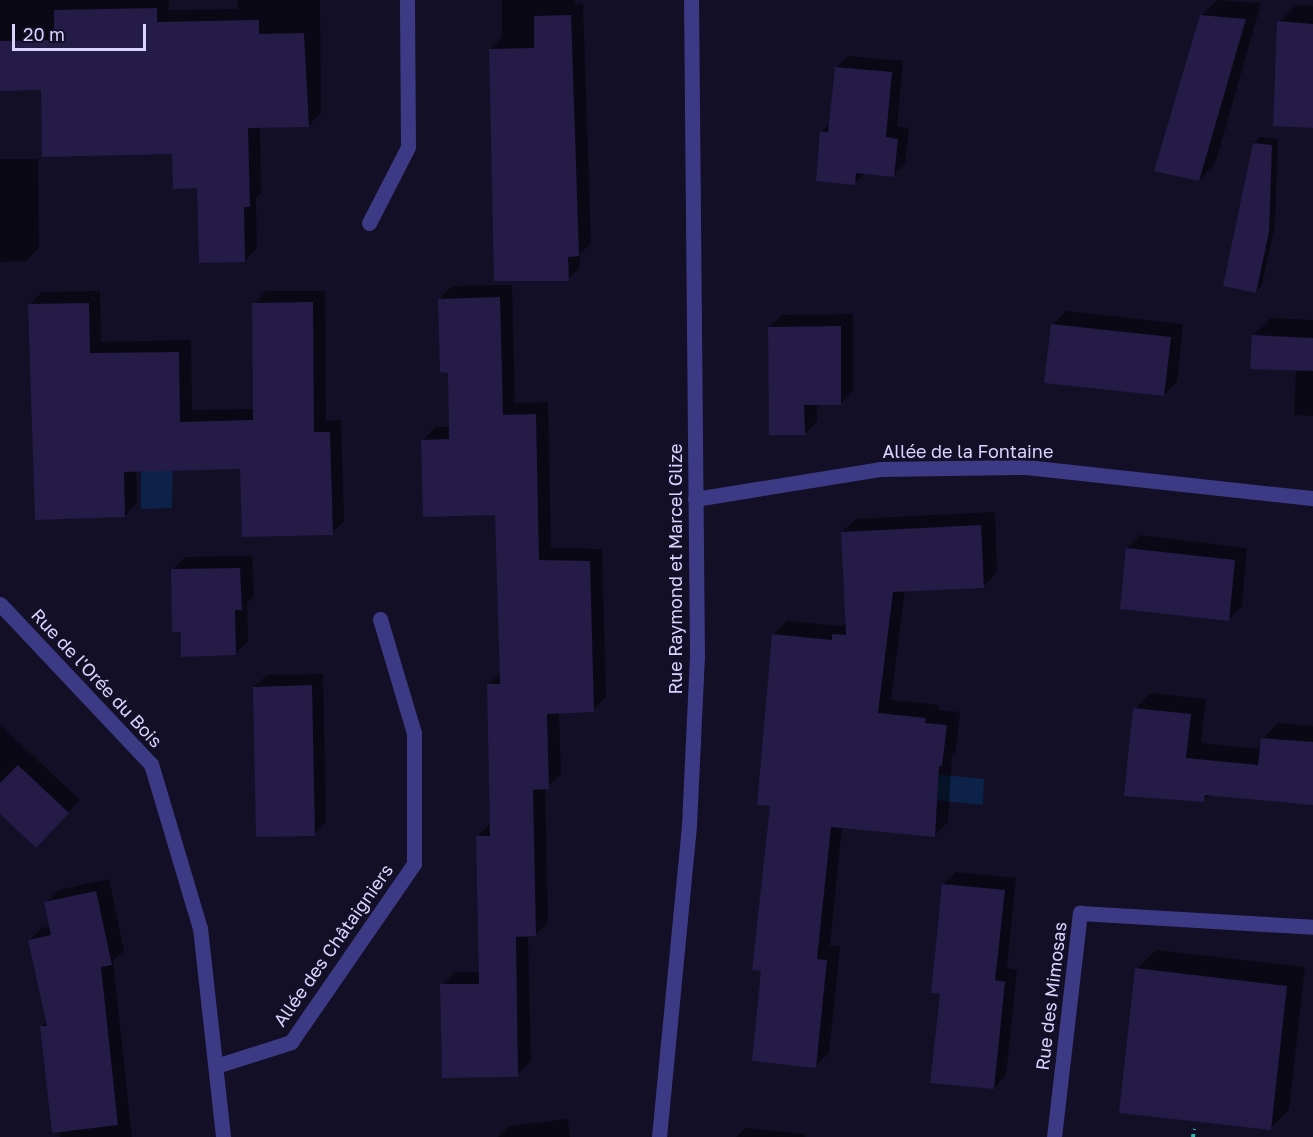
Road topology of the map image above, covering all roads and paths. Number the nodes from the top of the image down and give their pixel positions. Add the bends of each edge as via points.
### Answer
1 (407, 0) edge
2 (691, 0) edge
3 (369, 223) dead end
4 (1313, 498) edge
5 (695, 499) junction
6 (0, 604) edge
7 (380, 619) dead end
8 (1313, 927) edge
9 (216, 1066) junction
10 (1194, 1130) dead end
11 (224, 1137) edge
12 (658, 1137) edge
13 (1054, 1137) edge
14 (1193, 1137) edge

1 - 3 street via 408,147
2 - 5 street, Rue Raymond et Marcel Glize
4 - 5 street, Allée de la Fontaine via 1026,467 880,469
5 - 12 street, Rue Raymond et Marcel Glize via 698,658 689,825
6 - 9 street, Rue de l'Orée du Bois via 152,764 200,928
7 - 9 street, Allée des Châtaigniers via 414,733 414,864 291,1042
8 - 13 street, Rue des Mimosas via 1080,913
9 - 11 street, Rue de l'Orée du Bois
10 - 14 path

